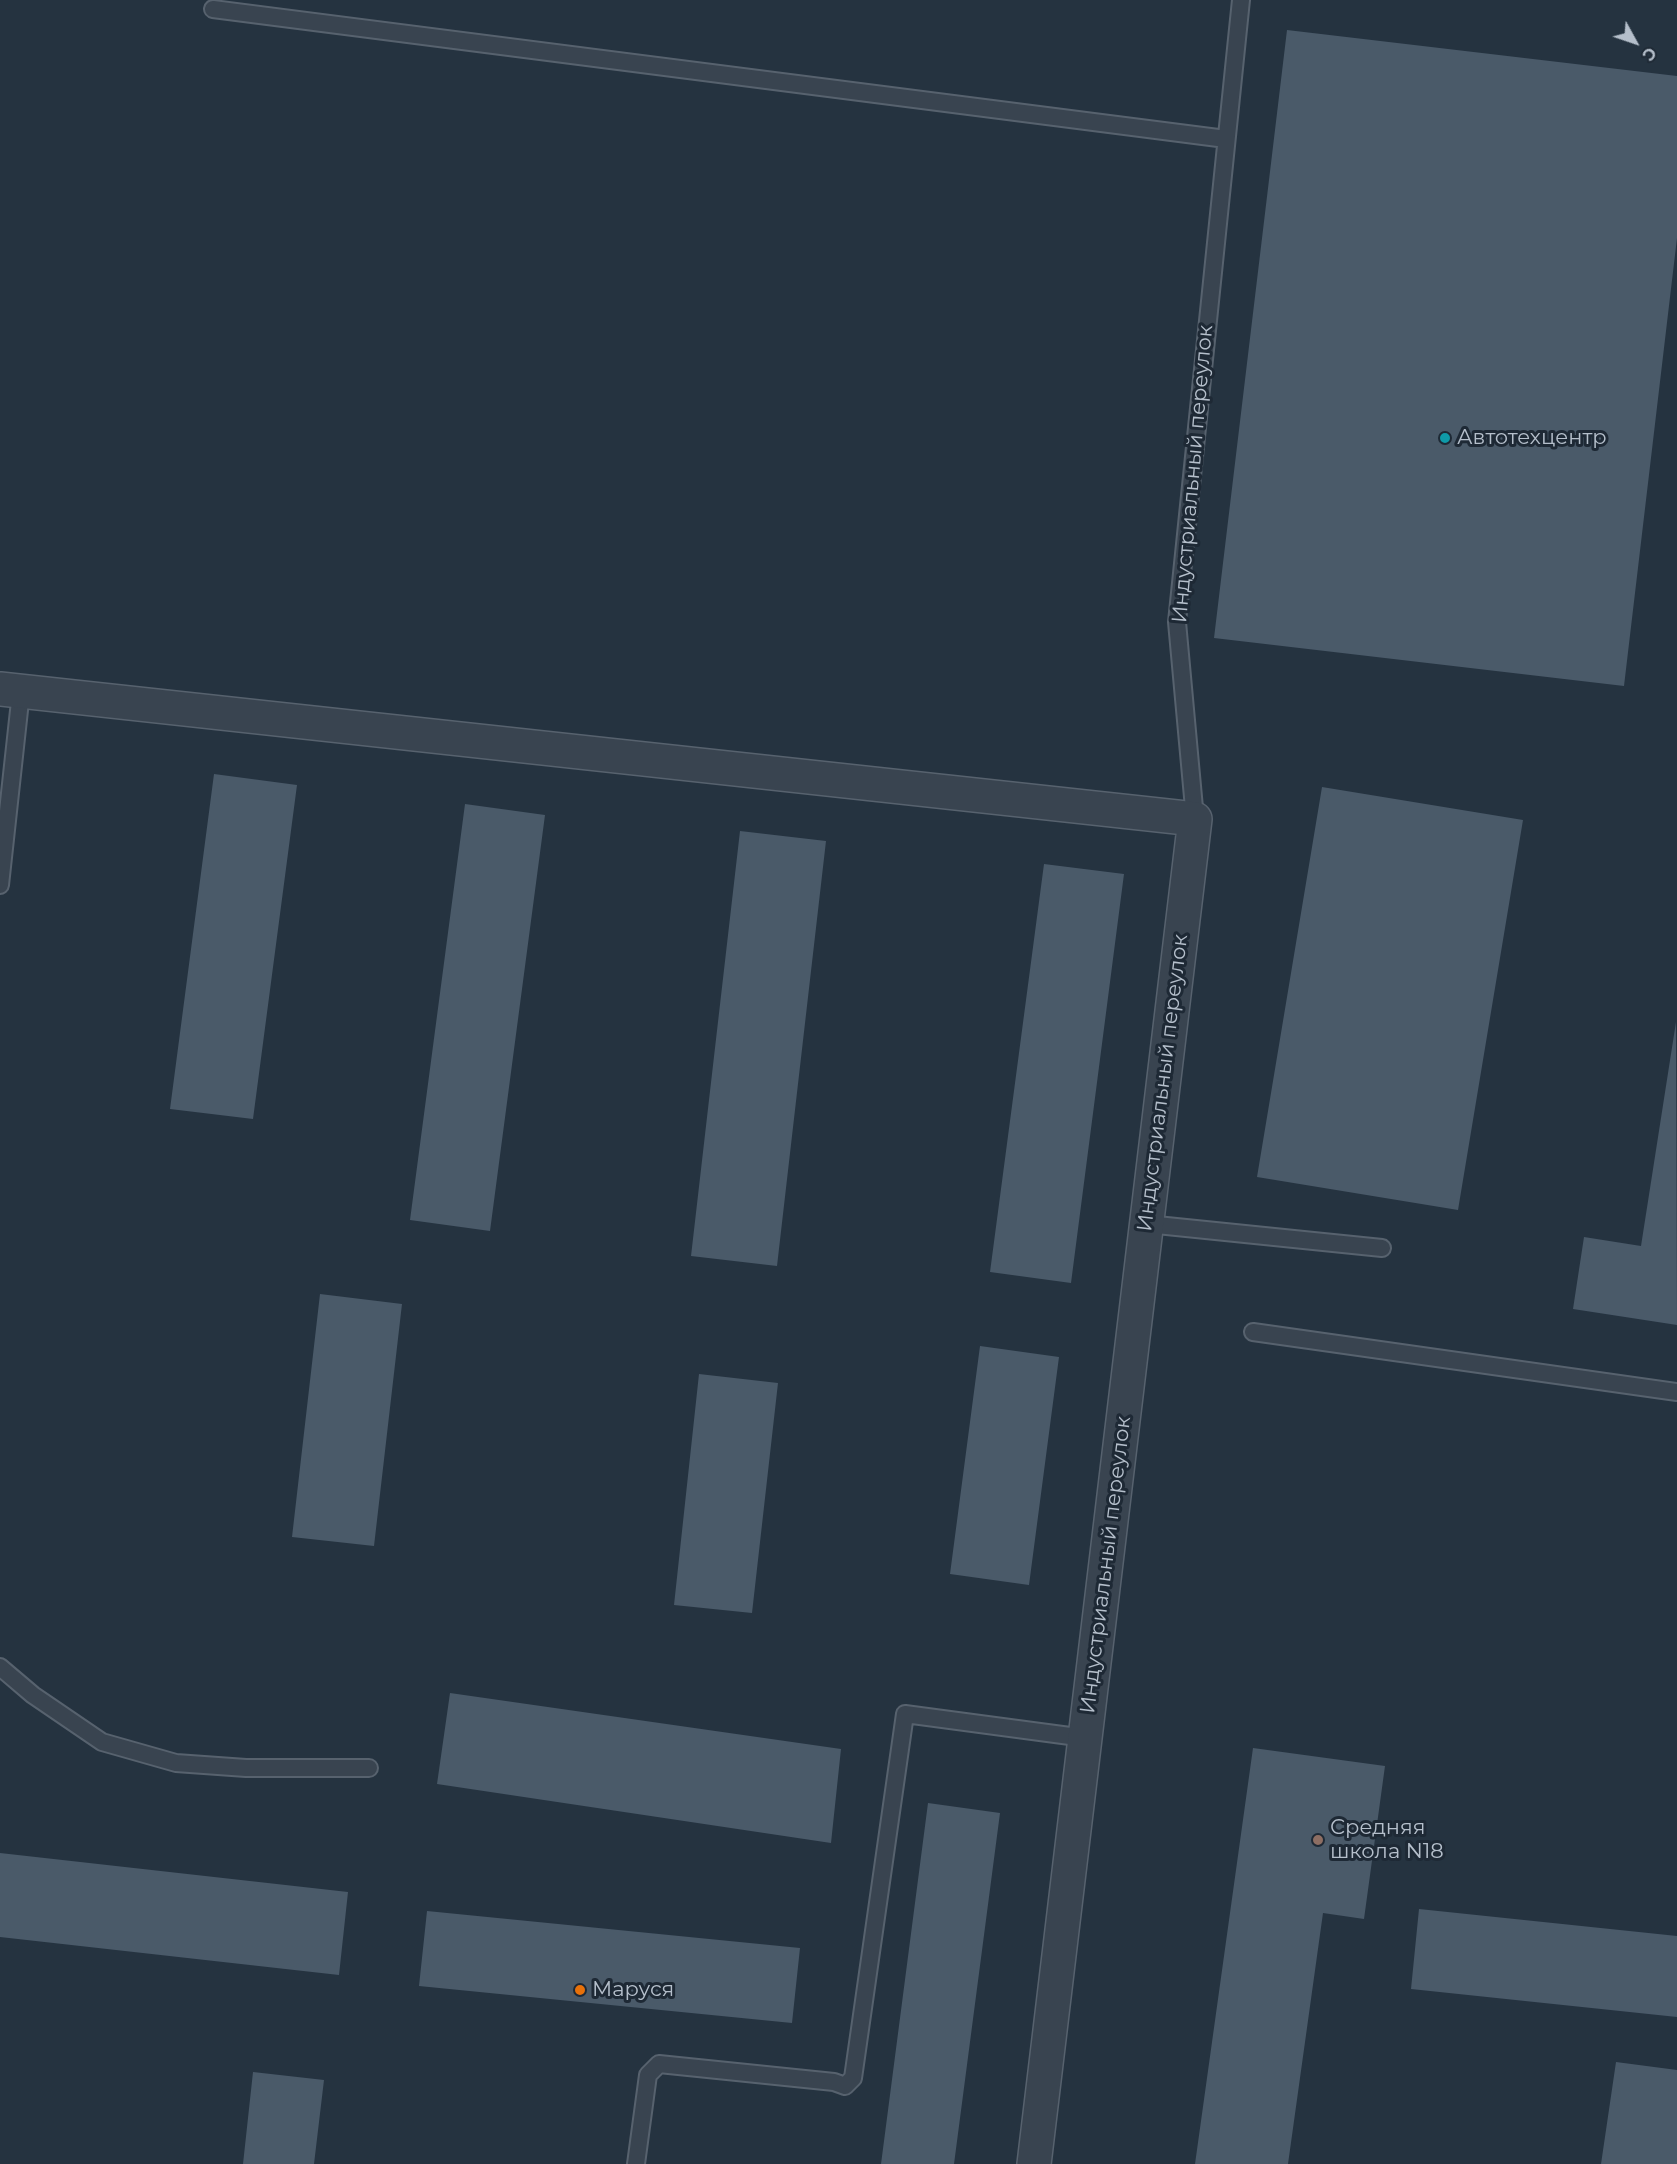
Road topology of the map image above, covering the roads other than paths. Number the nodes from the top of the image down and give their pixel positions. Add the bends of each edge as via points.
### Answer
1 (1240, 0) edge
2 (213, 9) dead end
3 (1226, 138) junction
4 (10, 691) edge
5 (1195, 819) junction
6 (0, 885) edge
7 (1147, 1224) junction
8 (1382, 1248) dead end
9 (1253, 1332) dead end
10 (1677, 1392) edge
11 (0, 1667) edge
12 (1085, 1738) junction
13 (369, 1768) dead end
14 (636, 2164) edge
15 (1034, 2164) edge

1 - 3 lane, Индустриальный переулок
2 - 3 lane
3 - 5 lane, Индустриальный переулок via 1177,622
4 - 5 street
4 - 6 lane
5 - 7 street, Индустриальный переулок
7 - 8 lane
7 - 12 street, Индустриальный переулок
9 - 10 lane
11 - 13 lane via 33,1695 102,1742 176,1763 246,1768
12 - 14 lane via 905,1714 853,2078 845,2086 659,2064 648,2075
12 - 15 street, Индустриальный переулок

